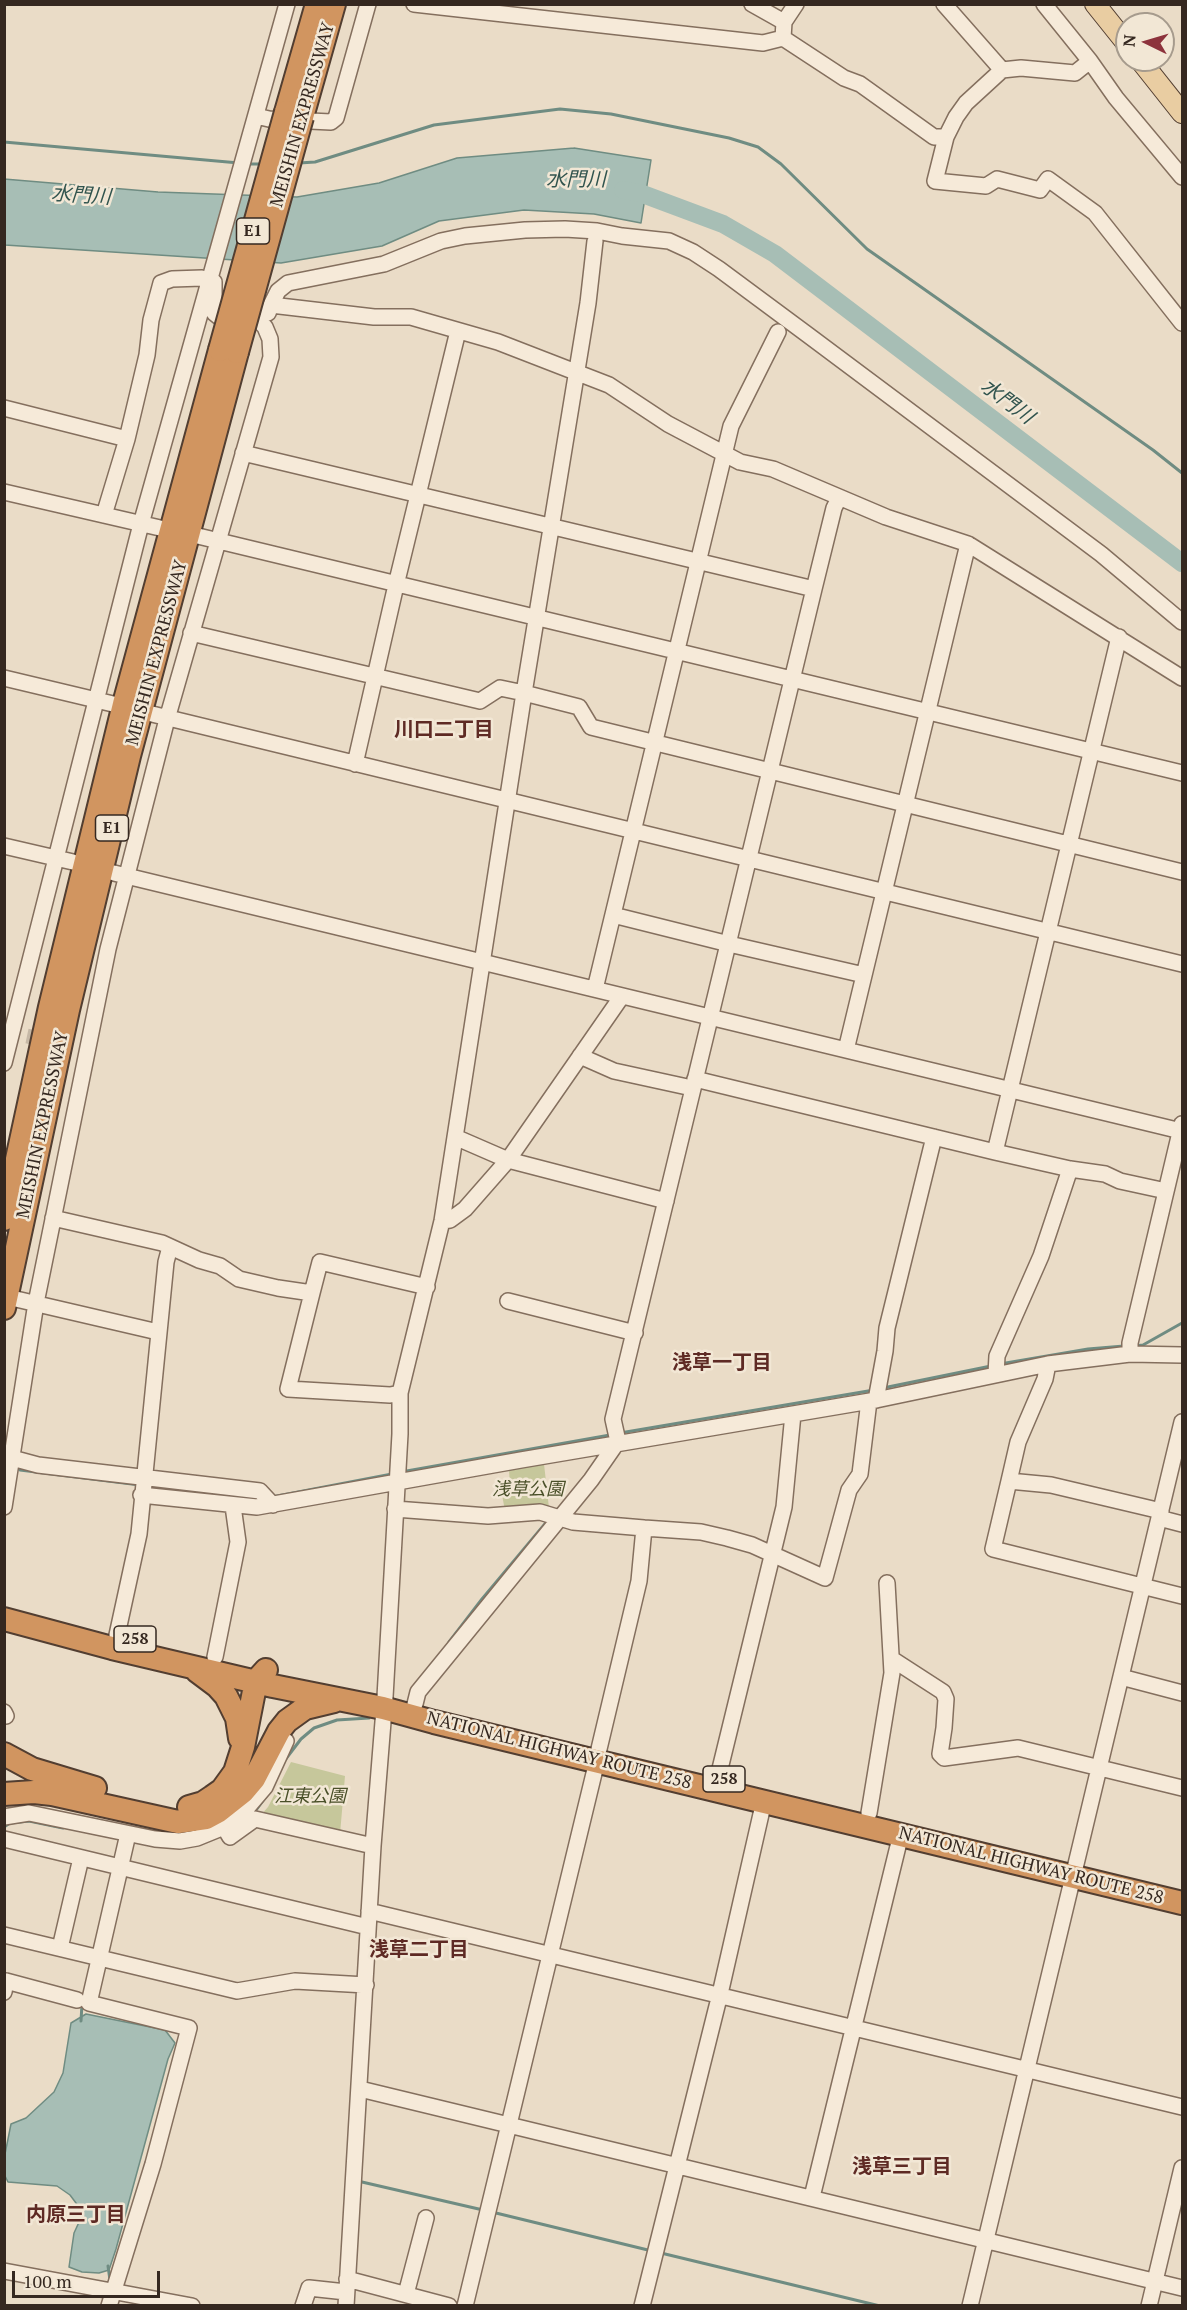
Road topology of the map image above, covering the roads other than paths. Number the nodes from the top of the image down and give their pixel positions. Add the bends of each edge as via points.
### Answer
1 (287, 4) edge
2 (317, 4) edge
3 (334, 4) edge
4 (368, 4) edge
5 (414, 4) edge
6 (752, 4) edge
7 (796, 4) edge
8 (944, 4) edge
9 (1044, 4) edge
10 (1095, 4) edge
11 (542, 12) edge
12 (784, 22) junction
13 (1115, 29) edge
14 (783, 38) junction
15 (1090, 61) junction
16 (1002, 70) junction
17 (1150, 72) edge
18 (1182, 113) edge
19 (294, 114) junction
20 (256, 116) junction
21 (946, 137) junction
22 (1182, 177) edge
23 (595, 241) dead end
24 (210, 280) junction
25 (271, 304) junction
26 (260, 322) junction
27 (1182, 323) edge
28 (458, 331) junction
29 (777, 332) dead end
30 (229, 351) junction
31 (577, 374) junction
32 (4, 408) edge
33 (127, 439) junction
34 (243, 453) junction
35 (724, 454) junction
36 (4, 492) edge
37 (418, 494) junction
38 (839, 498) junction
39 (104, 515) junction
40 (141, 524) junction
41 (551, 526) junction
42 (160, 528) dead end
43 (198, 536) dead end
44 (217, 541) junction
45 (968, 544) junction
46 (698, 563) junction
47 (396, 585) junction
48 (814, 589) junction
49 (537, 619) junction
50 (1182, 622) edge
51 (191, 633) junction
52 (1119, 637) junction
53 (676, 650) junction
54 (375, 676) junction
55 (4, 678) edge
56 (1182, 678) edge
57 (792, 679) junction
58 (524, 693) junction
59 (97, 701) junction
60 (113, 705) dead end
61 (928, 712) junction
62 (152, 714) dead end
63 (167, 719) junction
64 (655, 744) junction
65 (1092, 750) junction
66 (355, 764) junction
67 (770, 771) junction
68 (1182, 773) edge
69 (507, 801) junction
70 (906, 803) junction
71 (632, 831) junction
72 (1070, 844) junction
73 (4, 846) edge
74 (748, 859) junction
75 (65, 861) junction
76 (1182, 872) edge
77 (121, 874) junction
78 (78, 889) junction
79 (885, 891) junction
80 (613, 915) junction
81 (1050, 931) junction
82 (729, 944) junction
83 (482, 960) junction
84 (1182, 964) edge
85 (864, 975) junction
86 (595, 989) junction
87 (622, 996) junction
88 (711, 1017) junction
89 (72, 1046) dead end
90 (87, 1049) junction
91 (846, 1050) junction
92 (580, 1056) junction
93 (4, 1063) edge
94 (694, 1084) junction
95 (1011, 1089) junction
96 (1182, 1127) edge
97 (455, 1137) junction
98 (934, 1137) junction
99 (995, 1152) junction
100 (508, 1160) junction
101 (1070, 1169) junction
102 (4, 1188) edge
103 (1166, 1191) junction
104 (666, 1201) junction
105 (53, 1218) junction
106 (4, 1219) edge
107 (442, 1221) junction
108 (170, 1248) junction
109 (426, 1287) junction
110 (312, 1293) junction
111 (508, 1301) dead end
112 (36, 1302) junction
113 (10, 1303) edge
114 (158, 1332) junction
115 (635, 1333) junction
116 (1130, 1349) junction
117 (1182, 1355) edge
118 (1048, 1364) junction
119 (996, 1368) junction
120 (400, 1393) junction
121 (874, 1395) junction
122 (793, 1414) junction
123 (1182, 1422) edge
124 (616, 1437) junction
125 (12, 1458) junction
126 (397, 1476) junction
127 (1009, 1481) junction
128 (142, 1486) junction
129 (269, 1500) junction
130 (233, 1506) junction
131 (4, 1507) edge
132 (395, 1509) junction
133 (554, 1515) junction
134 (1160, 1515) junction
135 (1182, 1524) edge
136 (644, 1528) junction
137 (771, 1554) junction
138 (887, 1583) dead end
139 (1143, 1587) junction
140 (1182, 1596) edge
141 (4, 1609) edge
142 (4, 1619) edge
143 (117, 1635) junction
144 (215, 1657) junction
145 (892, 1659) junction
146 (180, 1663) junction
147 (1121, 1677) junction
148 (265, 1679) junction
149 (1182, 1692) edge
150 (342, 1700) junction
151 (384, 1702) junction
152 (414, 1704) junction
153 (279, 1742) junction
154 (4, 1754) edge
155 (598, 1755) junction
156 (239, 1761) junction
157 (1099, 1768) junction
158 (718, 1777) junction
159 (1182, 1788) edge
160 (4, 1794) edge
161 (764, 1801) junction
162 (869, 1813) junction
163 (4, 1817) edge
164 (224, 1827) junction
165 (902, 1834) junction
166 (127, 1838) junction
167 (4, 1839) edge
168 (372, 1846) junction
169 (81, 1858) junction
170 (117, 1866) junction
171 (1074, 1869) junction
172 (1182, 1888) edge
173 (1182, 1903) edge
174 (369, 1911) junction
175 (368, 1927) junction
176 (4, 1935) edge
177 (60, 1948) junction
178 (549, 1954) junction
179 (96, 1957) junction
180 (366, 1984) junction
181 (4, 1992) edge
182 (720, 1994) junction
183 (77, 2000) dead end
184 (853, 2028) junction
185 (1026, 2069) junction
186 (360, 2089) junction
187 (1182, 2107) edge
188 (508, 2126) junction
189 (676, 2165) junction
190 (1182, 2168) edge
191 (812, 2197) junction
192 (426, 2218) dead end
193 (986, 2241) junction
194 (4, 2271) edge
195 (1155, 2282) junction
196 (1182, 2288) edge
197 (346, 2292) edge
198 (109, 2294) edge
199 (406, 2294) junction
200 (431, 2303) edge
201 (192, 2306) edge
202 (303, 2306) edge
203 (449, 2306) edge
204 (465, 2306) edge
205 (642, 2306) edge
206 (970, 2306) edge
207 (1149, 2306) edge

1 - 20 street
2 - 19 highway, MEISHIN EXPRESSWAY / E1
3 - 19 highway, MEISHIN EXPRESSWAY / E1
4 - 20 street via 336,118 331,122
5 - 11 street
6 - 12 street
7 - 12 street
8 - 16 street
9 - 15 street
10 - 13 main road
11 - 14 street via 763,43
12 - 14 street
14 - 21 street via 844,78 860,84 934,137
15 - 16 street via 1076,73
15 - 22 street
16 - 21 street via 966,103
17 - 18 main road
19 - 30 highway, MEISHIN EXPRESSWAY / E1, bridge
20 - 24 street
21 - 27 street via 935,181 986,186 997,179 1040,190 1048,179 1095,213
23 - 31 street
24 - 26 street via 216,290 214,313
24 - 33 street via 172,279 161,283
24 - 40 street
25 - 26 street via 268,315
25 - 28 street via 374,317 411,317
25 - 50 street via 288,283 384,264 441,241 465,236 565,229 669,241 693,252 755,296 1101,554
26 - 34 street via 270,339 271,357
28 - 31 street via 498,342
28 - 37 street
29 - 35 street via 731,426
30 - 78 highway, MEISHIN EXPRESSWAY / E1 via 124,704
30 - 113 highway, MEISHIN EXPRESSWAY / E1 via 68,1010
31 - 35 street via 609,386
31 - 41 street
32 - 33 street
33 - 39 street
34 - 37 street
34 - 44 street
35 - 38 street via 773,469
35 - 46 street
36 - 39 street
37 - 41 street
37 - 47 street
38 - 45 street
38 - 48 street
39 - 40 street
40 - 42 street
40 - 59 street
41 - 46 street
41 - 49 street
43 - 44 street
44 - 47 street
44 - 51 street
45 - 52 street
45 - 61 street
46 - 48 street
46 - 53 street
47 - 49 street
47 - 54 street
48 - 57 street
49 - 53 street
49 - 58 street
51 - 54 street
51 - 63 street
52 - 56 street
52 - 65 street
53 - 57 street
53 - 64 street
54 - 58 street via 480,701 500,688
54 - 66 street
55 - 59 street
57 - 61 street
57 - 67 street
58 - 64 street via 579,707 591,727
58 - 69 street
59 - 60 street
59 - 75 street
61 - 65 street
61 - 70 street
62 - 63 street
63 - 66 street
63 - 77 street
64 - 67 street
64 - 71 street
65 - 68 street
65 - 72 street
66 - 69 street
67 - 70 street
67 - 74 street
69 - 71 street
69 - 83 street
70 - 72 street
70 - 79 street
71 - 74 street
71 - 80 street
72 - 76 street
72 - 81 street
73 - 75 street
74 - 79 street
74 - 82 street
75 - 93 street via 19,1034
77 - 83 street
77 - 90 street
78 - 102 highway via 48,996
78 - 106 highway, MEISHIN EXPRESSWAY / E1
79 - 81 street
79 - 85 street
80 - 82 street
80 - 86 street
81 - 84 street
81 - 95 street
82 - 85 street
82 - 88 street
83 - 86 street
83 - 97 street
85 - 91 street
86 - 87 street
87 - 88 street
87 - 92 street
88 - 91 street
88 - 94 street
89 - 90 street
90 - 105 street
91 - 95 street
92 - 94 street via 614,1071
92 - 100 street
94 - 98 street
94 - 104 street
95 - 96 street
95 - 99 street
96 - 103 street
97 - 100 street
97 - 107 street
98 - 99 street
98 - 121 street
99 - 101 street
100 - 104 street
100 - 107 street via 465,1209
101 - 103 street
101 - 119 street via 1041,1256
103 - 116 street
104 - 115 street
105 - 108 street
105 - 112 street
107 - 109 street
108 - 110 street via 220,1266 239,1279
108 - 114 street
109 - 110 street via 320,1262
109 - 120 street
110 - 120 street via 288,1389
111 - 115 street
112 - 113 street
112 - 114 street
112 - 125 street
114 - 128 street
115 - 124 street via 613,1419
116 - 117 street
116 - 118 street
118 - 119 street
118 - 127 street via 1018,1442
119 - 121 street
120 - 126 street
121 - 122 street
121 - 137 street via 860,1474 849,1490 825,1578
122 - 124 street
122 - 137 street via 784,1507
123 - 134 street
124 - 126 street
124 - 133 street via 591,1480
125 - 128 street
125 - 131 street
126 - 129 street
126 - 132 street
127 - 134 street via 1051,1485
127 - 139 street via 993,1549
128 - 129 street via 260,1491
128 - 130 street
128 - 143 street via 139,1534
129 - 130 street via 257,1508
130 - 144 street via 238,1542
132 - 133 street via 488,1516
132 - 151 street
133 - 136 street via 573,1522
133 - 152 street via 418,1692
134 - 135 street
134 - 139 street
136 - 137 street via 701,1532
136 - 155 street via 639,1581
137 - 158 street
138 - 145 street
139 - 140 street
139 - 147 street
141 - 143 highway, NATIONAL HIGHWAY ROUTE 258 / 258
142 - 146 highway, NATIONAL HIGHWAY ROUTE 258 / 258
143 - 144 highway, NATIONAL HIGHWAY ROUTE 258 / 258
144 - 148 highway, NATIONAL HIGHWAY ROUTE 258 / 258
145 - 157 street via 943,1692 945,1728 940,1754 944,1758 1017,1748
145 - 162 street
146 - 148 highway, NATIONAL HIGHWAY ROUTE 258 / 258
146 - 156 highway via 207,1677 226,1696 240,1730
147 - 149 street
147 - 157 street
148 - 150 highway, NATIONAL HIGHWAY ROUTE 258 / 258
148 - 151 highway, NATIONAL HIGHWAY ROUTE 258 / 258
148 - 153 highway via 277,1695
148 - 156 highway
150 - 151 highway, NATIONAL HIGHWAY ROUTE 258 / 258
150 - 153 highway via 317,1704 295,1714 287,1721
151 - 152 highway, NATIONAL HIGHWAY ROUTE 258 / 258
151 - 155 highway, NATIONAL HIGHWAY ROUTE 258 / 258 via 434,1722
151 - 168 street
152 - 155 highway, NATIONAL HIGHWAY ROUTE 258 / 258
153 - 160 highway via 243,1792 219,1811 192,1821 165,1820 52,1794
153 - 164 street via 265,1787
154 - 156 highway via 52,1776 181,1807 212,1797 229,1781
155 - 158 highway, NATIONAL HIGHWAY ROUTE 258 / 258
155 - 161 highway, NATIONAL HIGHWAY ROUTE 258 / 258
155 - 178 street
157 - 159 street
157 - 171 street
158 - 162 highway, NATIONAL HIGHWAY ROUTE 258 / 258
161 - 165 highway, NATIONAL HIGHWAY ROUTE 258 / 258
161 - 182 street
162 - 171 highway, NATIONAL HIGHWAY ROUTE 258 / 258
163 - 166 street via 29,1813
164 - 166 street via 180,1841
164 - 168 street via 230,1837 255,1819
165 - 171 highway, NATIONAL HIGHWAY ROUTE 258 / 258
165 - 184 street
166 - 170 street
167 - 169 street
168 - 174 street
169 - 170 street
169 - 177 street
170 - 175 street
170 - 179 street
171 - 172 highway, NATIONAL HIGHWAY ROUTE 258 / 258
171 - 173 highway, NATIONAL HIGHWAY ROUTE 258 / 258
171 - 185 street
174 - 175 street
174 - 178 street
175 - 180 street
176 - 177 street
177 - 179 street
178 - 182 street
178 - 188 street
179 - 180 street via 237,1991 295,1981
179 - 198 street via 89,2003 189,2028 153,2164
180 - 186 street
181 - 183 street via 6,1981
182 - 184 street
182 - 189 street
184 - 185 street
184 - 191 street
185 - 187 street
185 - 193 street
186 - 188 street
186 - 197 street
188 - 189 street
188 - 204 street
189 - 191 street
189 - 205 street
190 - 195 street
191 - 193 street
192 - 199 street
193 - 195 street
193 - 206 street
194 - 198 street
195 - 196 street
195 - 207 street
197 - 199 street
197 - 202 street via 309,2288
198 - 201 street
199 - 200 street
200 - 203 street

